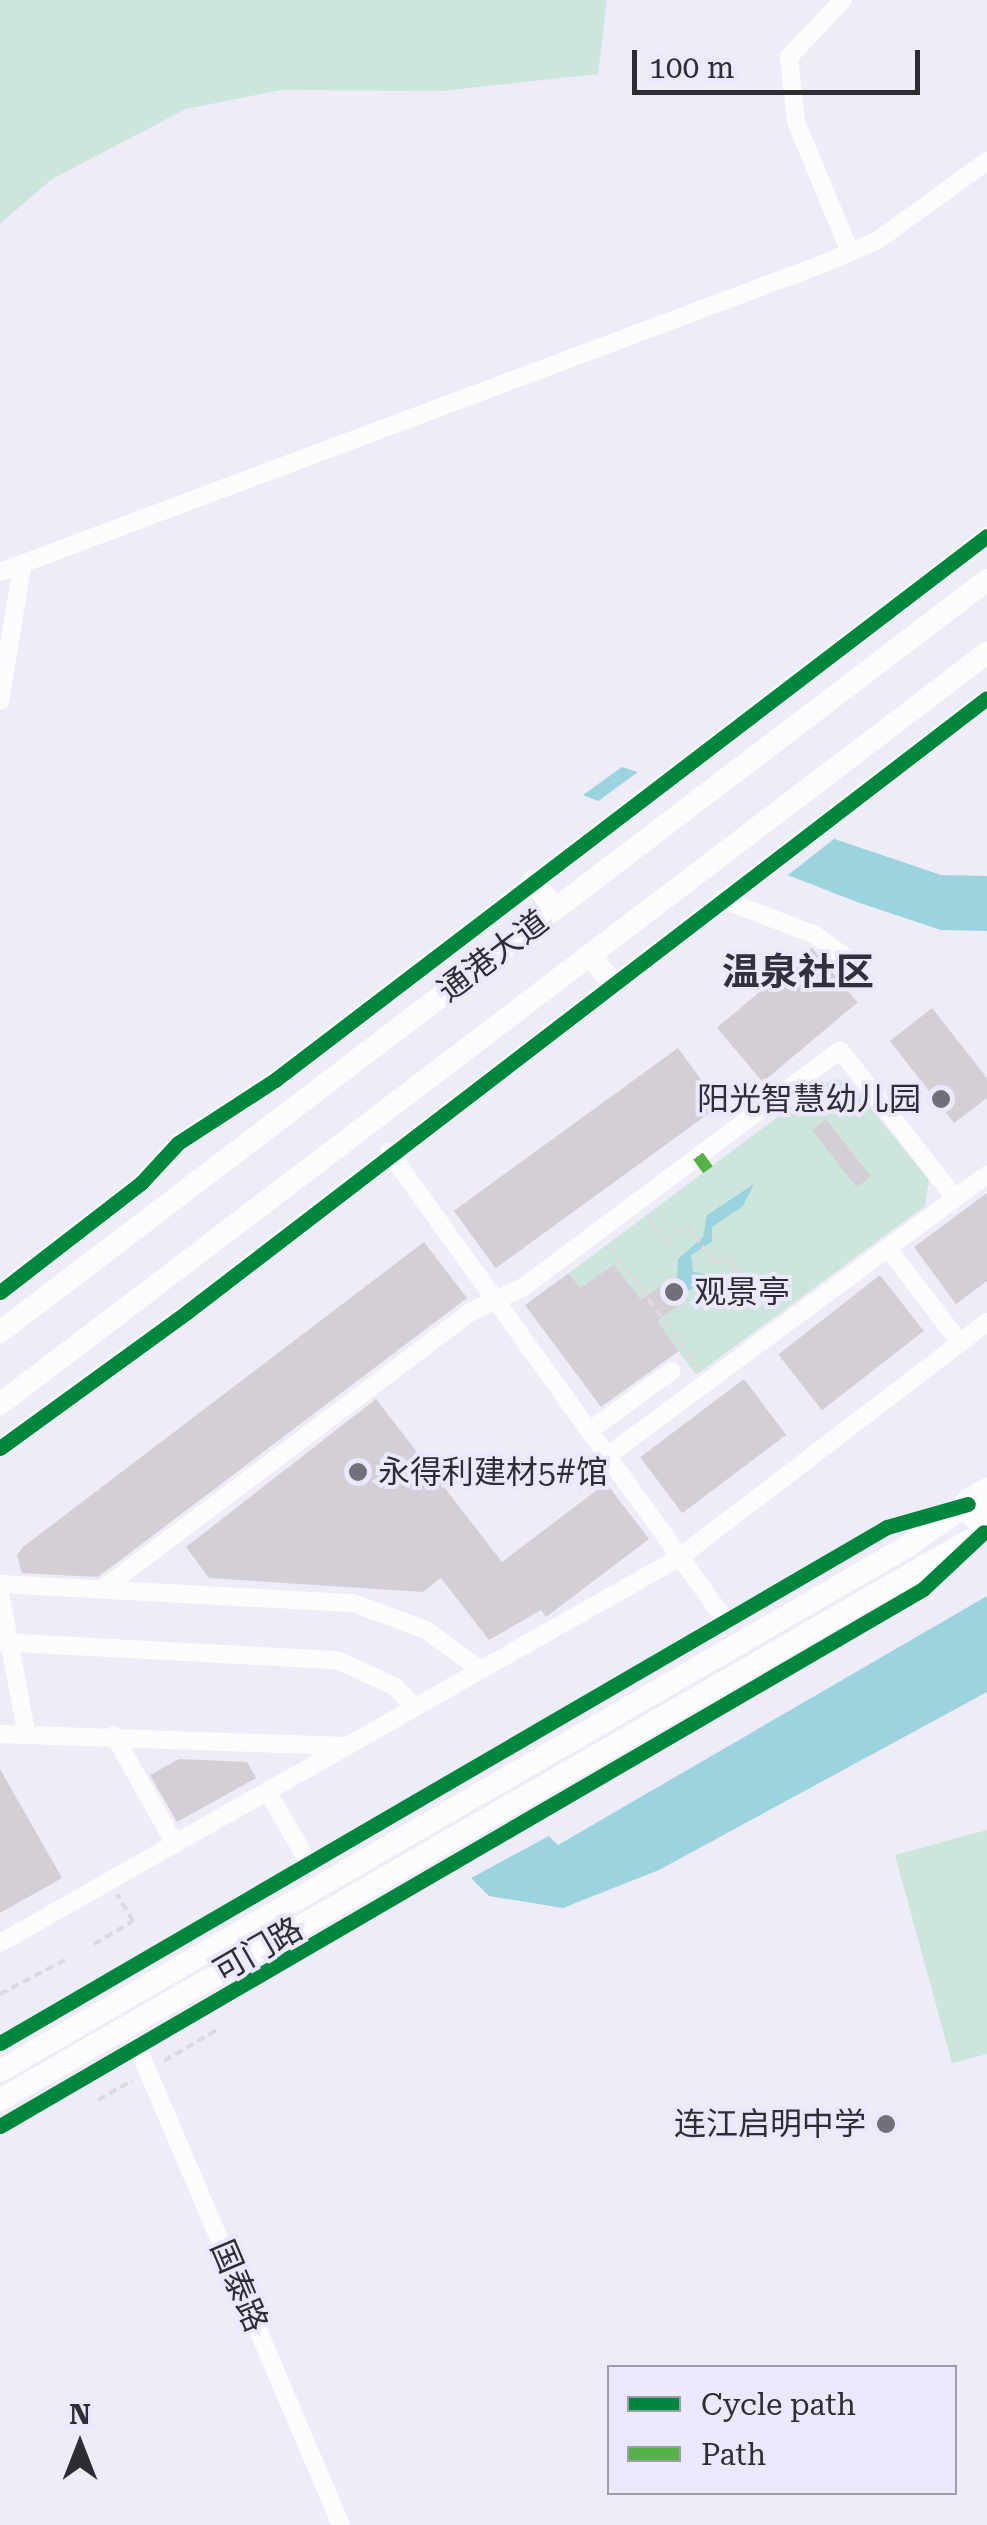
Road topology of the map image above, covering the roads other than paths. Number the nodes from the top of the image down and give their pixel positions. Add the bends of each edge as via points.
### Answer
1 (843, 0) edge
2 (987, 161) edge
3 (850, 252) junction
4 (987, 536) edge
5 (22, 566) junction
6 (0, 572) edge
7 (987, 580) edge
8 (987, 653) edge
9 (987, 698) edge
10 (0, 700) edge
11 (533, 881) junction
12 (722, 899) junction
13 (555, 910) junction
14 (590, 955) junction
15 (858, 966) dead end
16 (612, 983) junction
17 (389, 1152) junction
18 (987, 1175) edge
19 (955, 1198) junction
20 (888, 1248) junction
21 (0, 1292) edge
22 (495, 1300) junction
23 (987, 1322) edge
24 (0, 1332) edge
25 (960, 1343) junction
26 (672, 1370) dead end
27 (0, 1404) edge
28 (589, 1431) junction
29 (0, 1448) edge
30 (607, 1456) junction
31 (978, 1498) edge
32 (986, 1531) edge
33 (680, 1558) junction
34 (0, 1584) edge
35 (103, 1589) junction
36 (0, 1593) edge
37 (726, 1621) dead end
38 (5, 1642) edge
39 (481, 1670) junction
40 (416, 1708) junction
41 (26, 1730) junction
42 (0, 1734) edge
43 (114, 1735) junction
44 (348, 1746) junction
45 (267, 1792) junction
46 (175, 1844) junction
47 (309, 1863) dead end
48 (0, 1943) edge
49 (137, 2046) dead end
50 (0, 2071) edge
51 (0, 2100) edge
52 (341, 2525) edge

1 - 3 street via 789,56 796,122
2 - 3 street via 878,240
3 - 5 street
4 - 11 street
5 - 6 street
5 - 10 street
7 - 13 main road, 通港大道
8 - 14 main road, 通港大道
9 - 12 street
11 - 13 main road
11 - 21 street via 275,1080 178,1144 142,1183
12 - 15 street via 814,935
12 - 16 street
13 - 24 main road, 通港大道
14 - 16 main road
14 - 27 main road, 通港大道
16 - 17 street
17 - 22 street
17 - 29 street via 188,1312
18 - 19 street
19 - 20 street
19 - 22 street via 840,1050 702,1163
20 - 25 street
20 - 30 street
22 - 28 street
22 - 35 street
23 - 25 street
25 - 33 street
26 - 28 street
28 - 30 street
30 - 33 street
31 - 32 highway
31 - 50 main road, 可门路 via 889,1557
32 - 51 main road, 可门路
33 - 37 street
33 - 39 street
34 - 35 street
35 - 39 street via 352,1603 426,1630
36 - 38 street
38 - 40 street via 337,1660 394,1686
38 - 41 street
39 - 40 street
40 - 44 street
41 - 42 street
41 - 43 street
43 - 44 street
43 - 46 street
44 - 45 street
45 - 46 street
45 - 47 street
46 - 48 street
49 - 52 street, 国泰路

